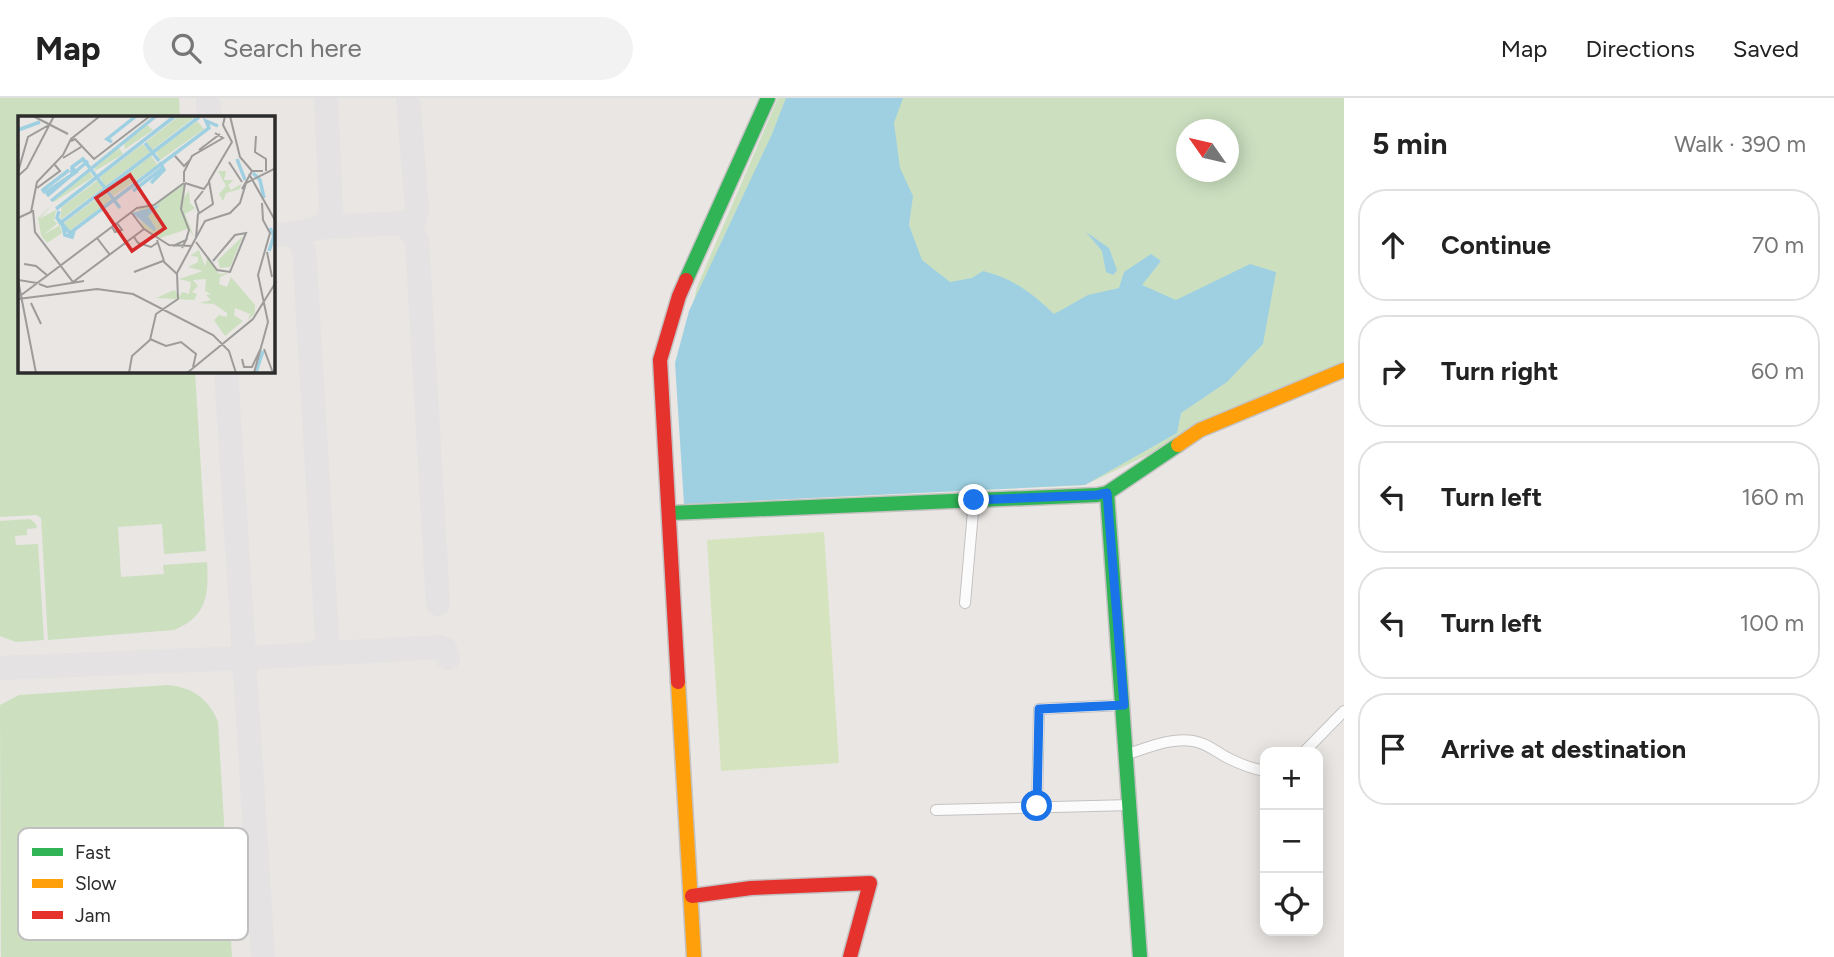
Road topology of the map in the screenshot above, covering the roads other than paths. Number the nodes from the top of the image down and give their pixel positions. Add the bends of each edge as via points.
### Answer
1 (768, 98) edge
2 (1344, 370) edge
3 (1107, 493) junction
4 (974, 500) junction
5 (670, 513) junction
6 (965, 603) dead end
7 (1124, 705) junction
8 (1344, 711) edge
9 (1309, 747) edge
10 (1128, 754) junction
11 (1260, 771) edge
12 (1131, 805) junction
13 (1037, 806) junction
14 (936, 810) dead end
15 (692, 896) junction
16 (694, 957) edge
17 (850, 957) edge
18 (1139, 957) edge

1 - 5 street via 664,338 660,360
2 - 3 street via 1200,430
3 - 4 street
3 - 7 street
4 - 5 street
4 - 6 street
5 - 15 street
7 - 10 street
7 - 13 street via 1039,709
8 - 9 street
10 - 11 street via 1191,740
10 - 12 street
12 - 13 street
12 - 18 street
13 - 14 street
15 - 16 street
15 - 17 street via 751,888 870,883

